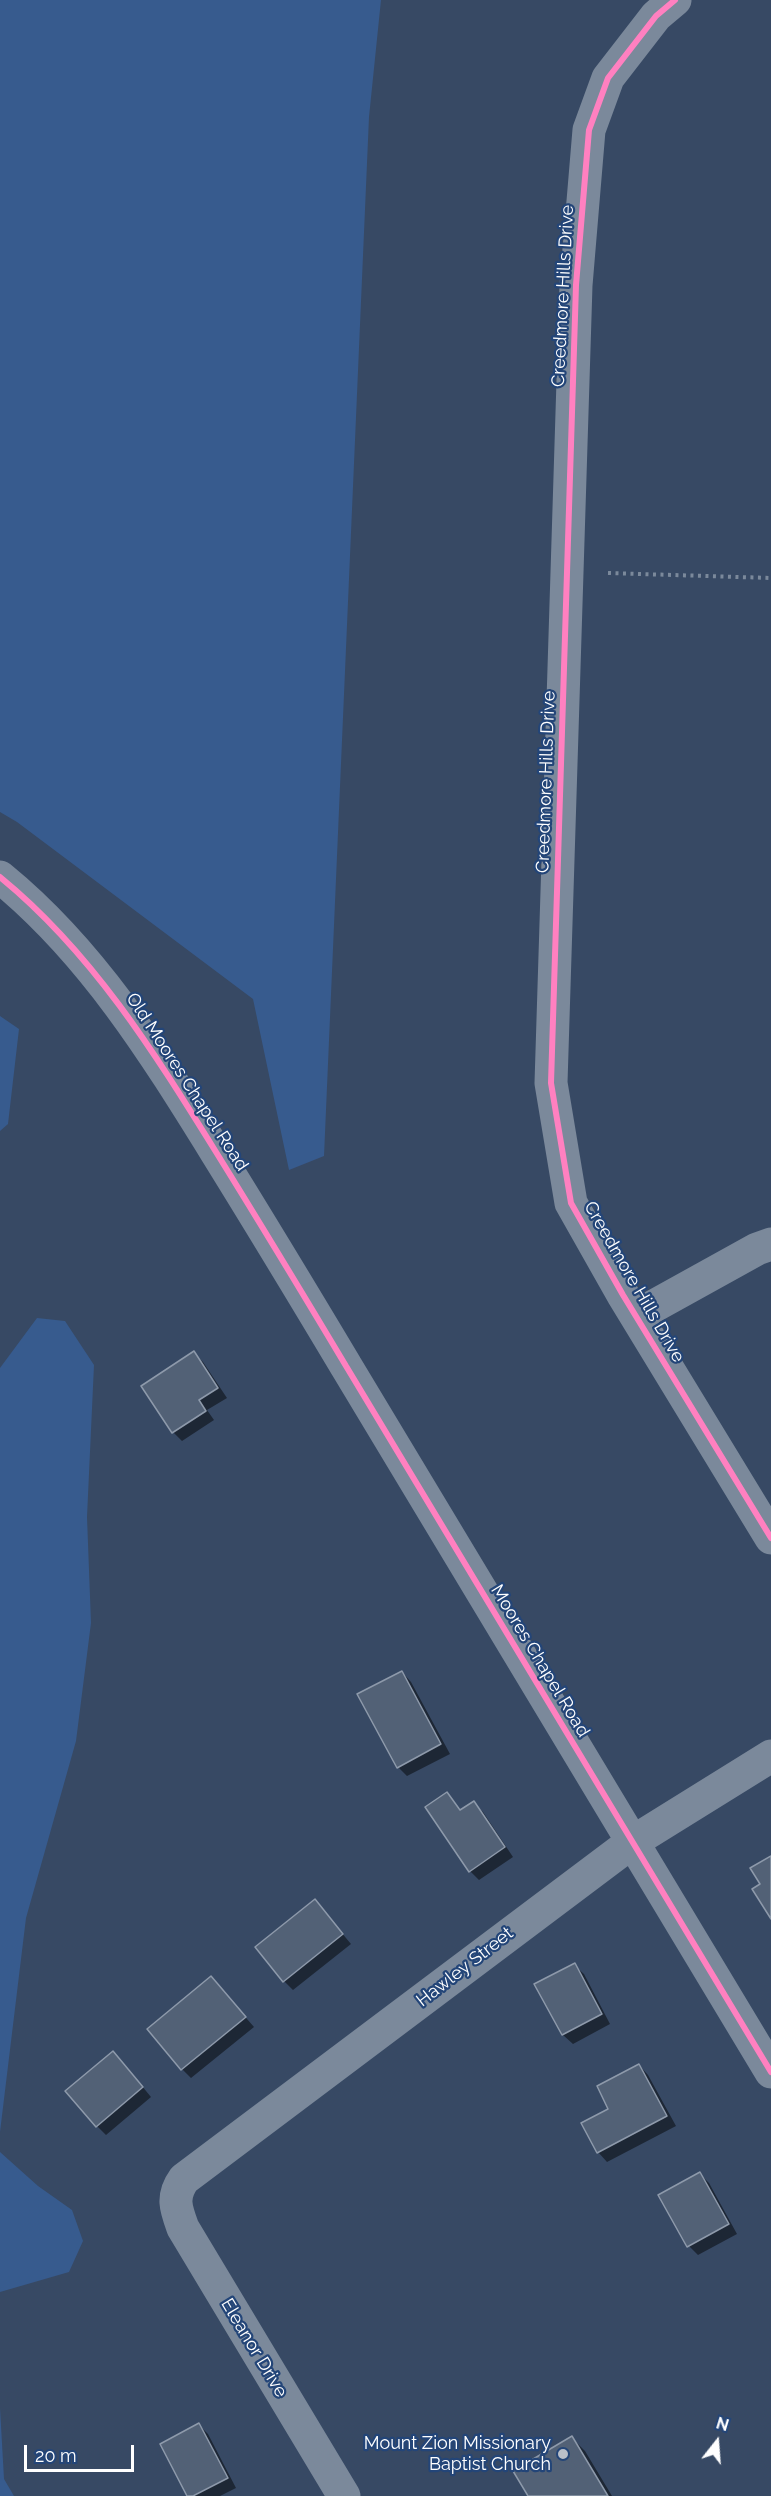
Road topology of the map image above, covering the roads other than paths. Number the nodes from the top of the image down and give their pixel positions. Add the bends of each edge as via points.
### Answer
1 (675, 0) edge
2 (0, 877) edge
3 (771, 1244) edge
4 (285, 1264) joint
5 (636, 1316) junction
6 (771, 1538) edge
7 (771, 1756) edge
8 (631, 1843) junction
9 (771, 2072) edge
10 (175, 2197) joint
11 (344, 2496) edge

1 - 5 street, Creedmore Hills Drive via 656,16 608,78 589,130 576,285 553,1023 552,1083 571,1203
2 - 4 street, Old Moores Chapel Road via 71,945 121,1005
3 - 5 street
4 - 8 street, Moores Chapel Road
5 - 6 street, Creedmore Hills Drive
7 - 8 street, Hawley Street
8 - 9 street, Moores Chapel Road
8 - 10 street, Hawley Street via 184,2179
10 - 11 street, Eleanor Drive via 183,2228

